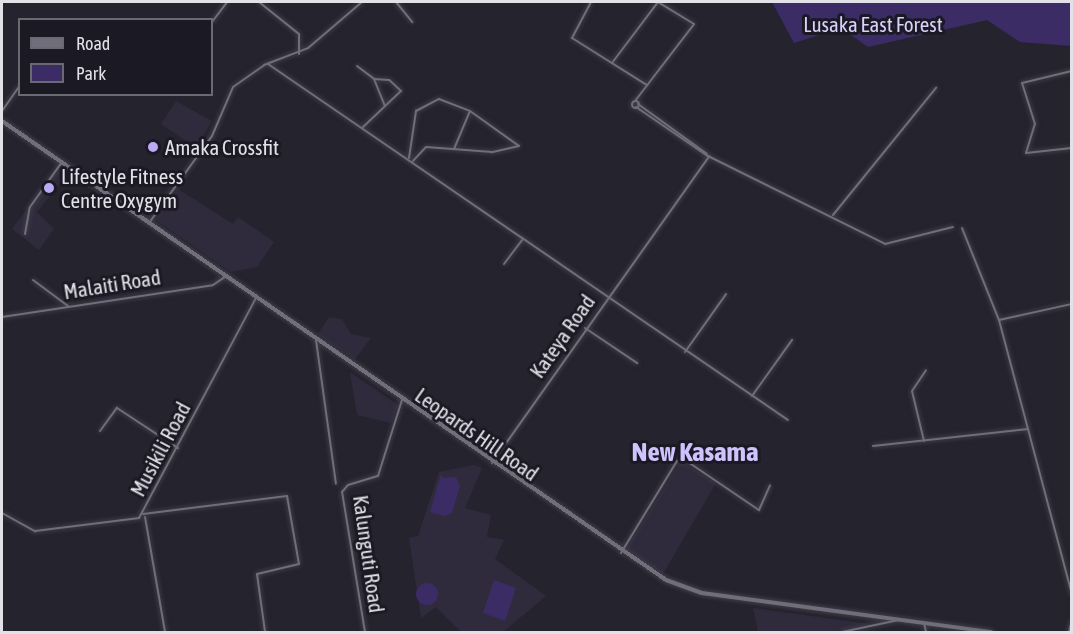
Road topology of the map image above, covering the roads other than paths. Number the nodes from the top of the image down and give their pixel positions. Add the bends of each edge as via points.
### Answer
1 (227, 2) edge
2 (259, 2) edge
3 (362, 2) edge
4 (396, 2) edge
5 (591, 2) edge
6 (658, 2) edge
7 (213, 21) edge
8 (412, 22) dead end
9 (299, 54) junction
10 (612, 63) junction
11 (268, 64) junction
12 (357, 66) dead end
13 (1071, 71) edge
14 (374, 79) junction
15 (647, 85) junction
16 (936, 88) dead end
17 (18, 89) edge
18 (385, 106) junction
19 (2, 111) edge
20 (470, 111) junction
21 (2, 121) edge
22 (362, 128) junction
23 (1071, 148) edge
24 (454, 149) junction
25 (707, 156) junction
26 (409, 159) junction
27 (413, 161) junction
28 (62, 162) junction
29 (833, 215) junction
30 (149, 224) junction
31 (953, 227) dead end
32 (962, 228) dead end
33 (24, 234) dead end
34 (522, 240) junction
35 (504, 264) dead end
36 (225, 277) junction
37 (33, 280) dead end
38 (726, 294) dead end
39 (256, 298) junction
40 (606, 300) junction
41 (1071, 304) edge
42 (68, 306) junction
43 (2, 317) edge
44 (999, 320) junction
45 (585, 328) junction
46 (316, 340) junction
47 (792, 340) dead end
48 (685, 352) junction
49 (637, 363) dead end
50 (926, 370) dead end
51 (752, 396) junction
52 (402, 400) junction
53 (788, 420) dead end
54 (1028, 429) junction
55 (100, 431) dead end
56 (924, 441) junction
57 (873, 446) dead end
58 (178, 448) junction
59 (492, 463) junction
60 (336, 484) dead end
61 (770, 485) dead end
62 (2, 513) edge
63 (144, 515) junction
64 (621, 553) junction
65 (1071, 594) edge
66 (899, 620) junction
67 (1071, 620) edge
68 (924, 623) junction
69 (165, 633) edge
70 (265, 633) edge
71 (365, 633) edge
72 (842, 633) edge
73 (926, 633) edge
74 (991, 633) edge
75 (1069, 633) edge

1 - 7 street
2 - 9 street via 299,34
3 - 9 street
4 - 8 street
5 - 10 street via 572,38
6 - 10 street
6 - 15 street via 694,24
9 - 11 street
10 - 15 street
11 - 22 street
11 - 30 street via 227,95 212,136
12 - 14 street
13 - 23 street via 1031,78 1022,88 1035,123 1026,153
14 - 18 street
14 - 18 street via 389,80 401,90
15 - 25 street via 636,104
16 - 29 street
17 - 19 street
18 - 22 street
20 - 24 street
20 - 24 street via 519,149
20 - 26 street via 441,99 421,105 409,130
21 - 28 main road, Leopards Hill Road
22 - 26 street
24 - 27 street via 426,147
25 - 29 street
25 - 40 street, Kateya Road via 660,229
26 - 27 street
27 - 34 street
28 - 30 main road, Leopards Hill Road
28 - 33 street via 30,207
29 - 31 street via 889,245
30 - 36 main road, Leopards Hill Road
32 - 44 street
34 - 35 street
34 - 40 street via 560,261
36 - 39 main road, Leopards Hill Road
36 - 42 street, Malaiti Road via 213,285
37 - 42 street
38 - 48 street
39 - 46 main road, Leopards Hill Road
39 - 58 street, Musikili Road
40 - 45 street, Kateya Road
40 - 48 street
41 - 44 street
42 - 43 street, Malaiti Road
44 - 54 street
45 - 49 street
45 - 59 street, Kateya Road
46 - 52 main road, Leopards Hill Road
46 - 60 street
47 - 51 street
48 - 51 street
50 - 56 street via 912,391
51 - 53 street
52 - 59 main road, Leopards Hill Road
52 - 71 street, Kalunguti Road via 378,476 342,492
54 - 56 street
54 - 65 street
55 - 58 street via 117,408
56 - 57 street
58 - 63 street, Musikili Road
59 - 64 main road, Leopards Hill Road
61 - 64 street via 763,509 756,509 688,462 676,461
62 - 63 street, Musikili Road via 35,531 100,525
63 - 69 street
63 - 70 street via 287,496 299,564 257,574
64 - 66 main road, Leopards Hill Road via 691,590
66 - 68 main road, Leopards Hill Road
66 - 72 street
67 - 75 street
68 - 73 street
68 - 74 main road, Leopards Hill Road

